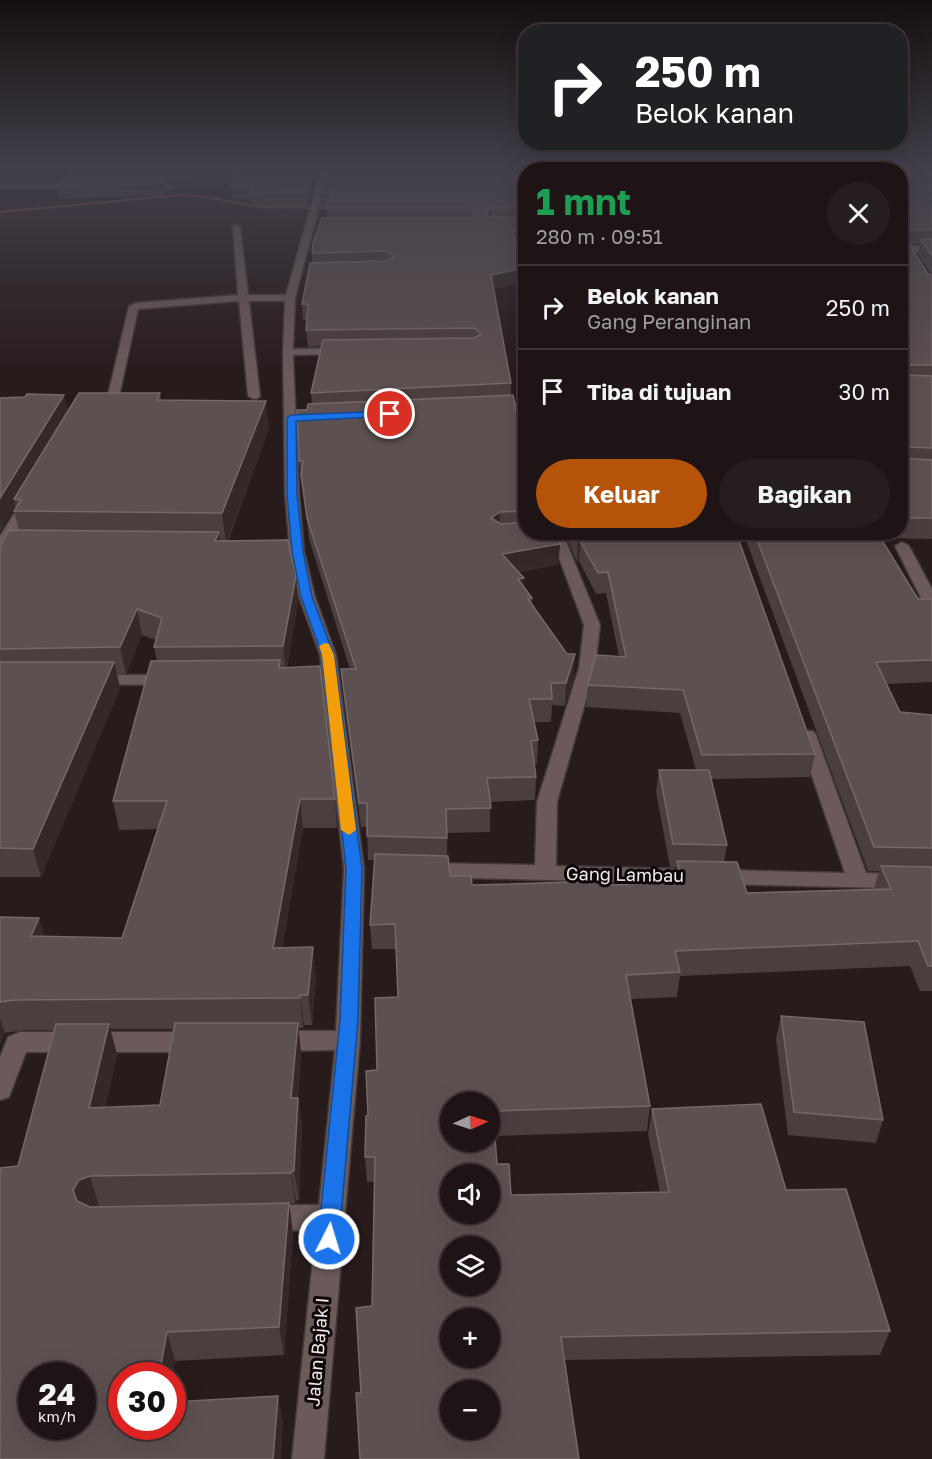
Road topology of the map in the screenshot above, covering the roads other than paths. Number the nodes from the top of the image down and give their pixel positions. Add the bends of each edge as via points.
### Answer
1 (237, 237) edge
2 (309, 237) edge
3 (908, 249) edge
4 (932, 249) edge
5 (908, 253) edge
6 (914, 259) edge
7 (296, 284) junction
8 (242, 298) junction
9 (358, 351) edge
10 (288, 352) junction
11 (255, 396) dead end
12 (518, 406) edge
13 (479, 408) edge
14 (87, 411) edge
15 (35, 490) edge
16 (559, 540) edge
17 (902, 546) dead end
18 (0, 548) edge
19 (23, 548) edge
20 (932, 604) edge
21 (188, 680) edge
22 (83, 681) edge
23 (802, 723) edge
24 (354, 868) junction
25 (378, 869) edge
26 (402, 870) edge
27 (545, 873) junction
28 (858, 881) junction
29 (932, 882) edge
30 (348, 1040) junction
31 (255, 1041) edge
32 (220, 1042) edge
33 (0, 1090) edge
34 (331, 1217) junction
35 (238, 1218) edge
36 (308, 1459) edge

1 - 8 street
2 - 7 street, Jalan Bajak I
3 - 4 street
5 - 6 street
7 - 8 street
7 - 10 street, Jalan Bajak I
8 - 11 street
8 - 14 street via 140,304 133,308 113,397
9 - 10 street
10 - 24 street, Jalan Bajak I via 297,418 291,551 328,655 321,677
12 - 13 street
15 - 18 street
16 - 27 street via 592,626 587,668 548,802
17 - 20 street
18 - 19 street
21 - 22 street
23 - 28 street
24 - 25 street
24 - 30 street, Jalan Bajak I
26 - 27 street, Gang Lambau
27 - 28 street, Gang Lambau
28 - 29 street, Gang Lambau
30 - 31 street
30 - 34 street, Jalan Bajak I
32 - 33 street via 20,1042
34 - 35 street
34 - 36 street, Jalan Bajak I

